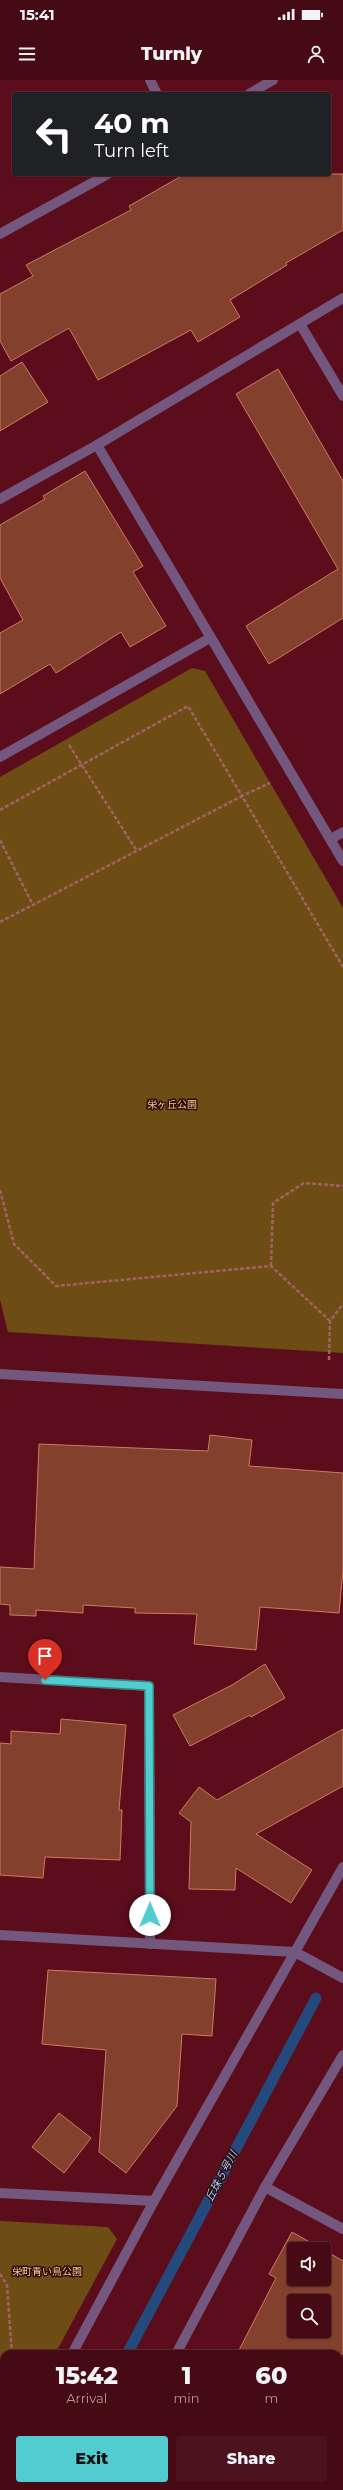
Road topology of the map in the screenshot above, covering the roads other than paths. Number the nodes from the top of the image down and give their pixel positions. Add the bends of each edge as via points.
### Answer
1 (150, 80) edge
2 (273, 80) edge
3 (156, 92) edge
4 (252, 92) edge
5 (104, 176) edge
6 (0, 234) edge
7 (343, 298) edge
8 (300, 324) junction
9 (343, 396) edge
10 (96, 445) junction
11 (0, 499) edge
12 (210, 638) junction
13 (0, 757) edge
14 (343, 832) edge
15 (331, 839) junction
16 (343, 860) edge
17 (0, 1374) edge
18 (343, 1394) edge
19 (0, 1677) edge
20 (343, 1867) edge
21 (0, 1935) edge
22 (150, 1944) junction
23 (295, 1952) junction
24 (343, 1978) edge
25 (343, 2055) edge
26 (265, 2186) junction
27 (0, 2194) edge
28 (154, 2201) junction
29 (343, 2230) edge
30 (74, 2350) edge
31 (178, 2350) edge

1 - 3 street
2 - 4 street
5 - 6 street
7 - 8 street
8 - 9 street
8 - 10 street
10 - 11 street
10 - 12 street
12 - 13 street
12 - 15 street
14 - 15 street
15 - 16 street
17 - 18 street
19 - 22 street via 149,1686
20 - 23 street
21 - 22 street
22 - 23 street
23 - 24 street
23 - 28 street
25 - 26 street
26 - 29 street
26 - 31 street
27 - 28 street
28 - 30 street

